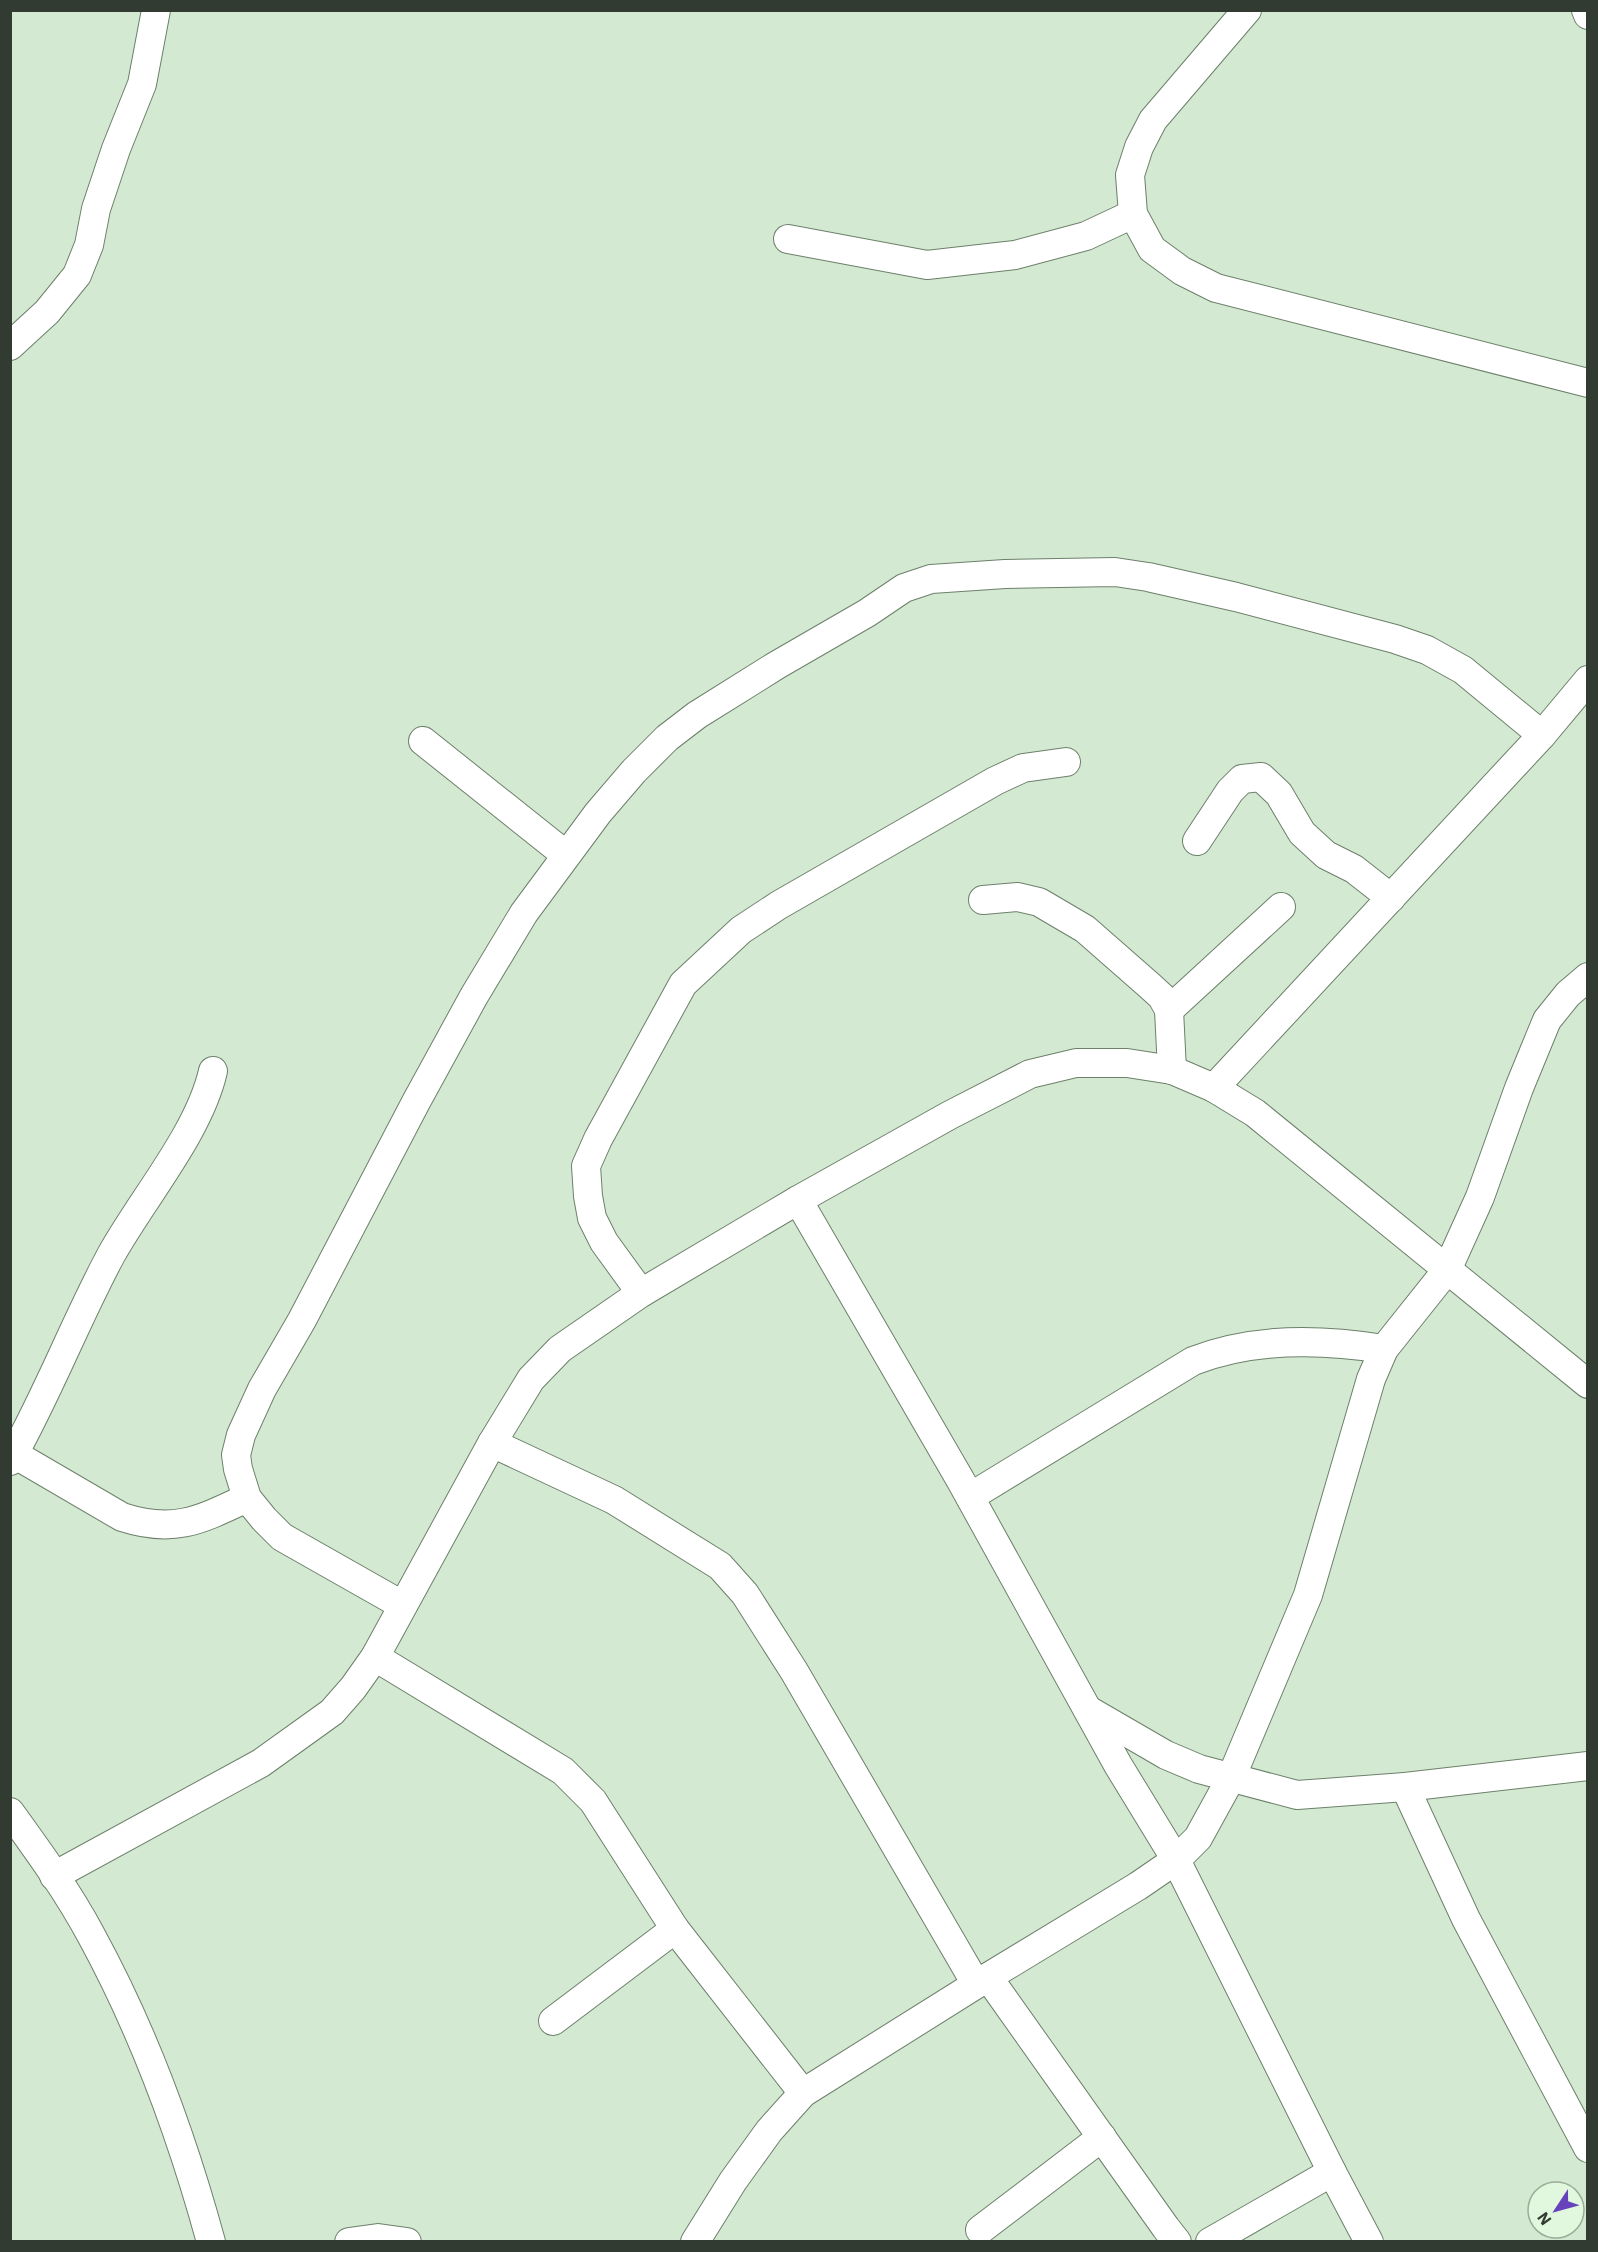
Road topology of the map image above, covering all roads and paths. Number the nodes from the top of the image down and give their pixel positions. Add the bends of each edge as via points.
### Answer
1 (156, 10) edge
2 (1247, 10) edge
3 (1133, 214) junction
4 (788, 239) dead end
5 (10, 346) edge
6 (1587, 384) edge
7 (1587, 680) edge
8 (1542, 735) junction
9 (423, 741) dead end
10 (1066, 762) dead end
11 (1197, 841) dead end
12 (566, 855) junction
13 (1391, 898) junction
14 (983, 900) dead end
15 (1281, 907) dead end
16 (1587, 977) edge
17 (1169, 1010) junction
18 (1172, 1070) junction
19 (213, 1071) dead end
20 (1214, 1089) junction
21 (798, 1200) junction
22 (1447, 1270) junction
23 (641, 1293) junction
24 (1384, 1349) junction
25 (1587, 1383) edge
26 (492, 1443) junction
27 (12, 1457) edge
28 (970, 1497) junction
29 (247, 1498) junction
30 (402, 1605) junction
31 (375, 1657) junction
32 (1089, 1710) junction
33 (1587, 1766) edge
34 (1231, 1778) junction
35 (1405, 1786) junction
36 (10, 1812) edge
37 (1176, 1860) junction
38 (54, 1876) junction
39 (675, 1929) junction
40 (982, 1980) junction
41 (553, 2021) dead end
42 (803, 2093) junction
43 (1102, 2137) junction
44 (1587, 2148) edge
45 (1332, 2172) junction
46 (980, 2230) dead end
47 (211, 2241) edge
48 (349, 2241) edge
49 (407, 2241) edge
50 (695, 2241) edge
51 (1178, 2241) edge
52 (1210, 2241) edge
53 (1369, 2241) edge

1 - 5 street via 142,84 116,148 77,275 47,312
2 - 3 street via 1153,120 1130,175
3 - 4 street via 1086,236 1015,255 927,266
3 - 6 street via 1152,249 1182,271 1216,288
7 - 8 street
8 - 12 street via 1463,670 1427,650 1236,597 1115,572 931,579 904,588 697,715 634,771
8 - 13 street
9 - 12 street
10 - 23 street via 1023,768 995,781 814,883 741,930 683,984 586,1166 592,1218 604,1242
11 - 13 street via 1230,791 1242,779 1261,777 1279,794 1302,833 1326,855 1354,869
12 - 29 street via 524,913 474,996 262,1389 236,1455
13 - 20 street
14 - 17 street via 1018,897 1039,902 1063,915 1085,929 1150,986
15 - 17 street
16 - 22 street via 1547,1020 1480,1197
17 - 18 street
18 - 20 street
18 - 21 street via 1127,1063 1076,1063 1030,1074
19 - 27 street via 184,1137 111,1255
20 - 22 street via 1255,1113
21 - 23 street
21 - 28 street
22 - 24 street
22 - 25 street
23 - 26 street via 545,1362
24 - 28 street via 1347,1343 1289,1342 1220,1351 1193,1361
24 - 34 street via 1371,1379 1308,1595
26 - 30 street
26 - 40 street via 614,1500 720,1566 745,1594 794,1671
27 - 29 street via 140,1523 174,1525 210,1515
28 - 32 street
29 - 30 street via 282,1537
30 - 31 street
31 - 38 street via 332,1712 261,1764
31 - 39 street via 563,1771 592,1801
32 - 34 street via 1166,1755
32 - 37 street
33 - 35 street
34 - 35 street via 1298,1796
34 - 37 street via 1198,1838
35 - 44 street via 1466,1919
36 - 38 street
37 - 40 street
37 - 45 street
38 - 47 street via 90,1933 132,2016 174,2122
39 - 41 street
39 - 42 street
40 - 42 street
40 - 43 street
42 - 50 street via 769,2131
43 - 46 street
43 - 51 street
45 - 52 street
45 - 53 street
48 - 49 street

